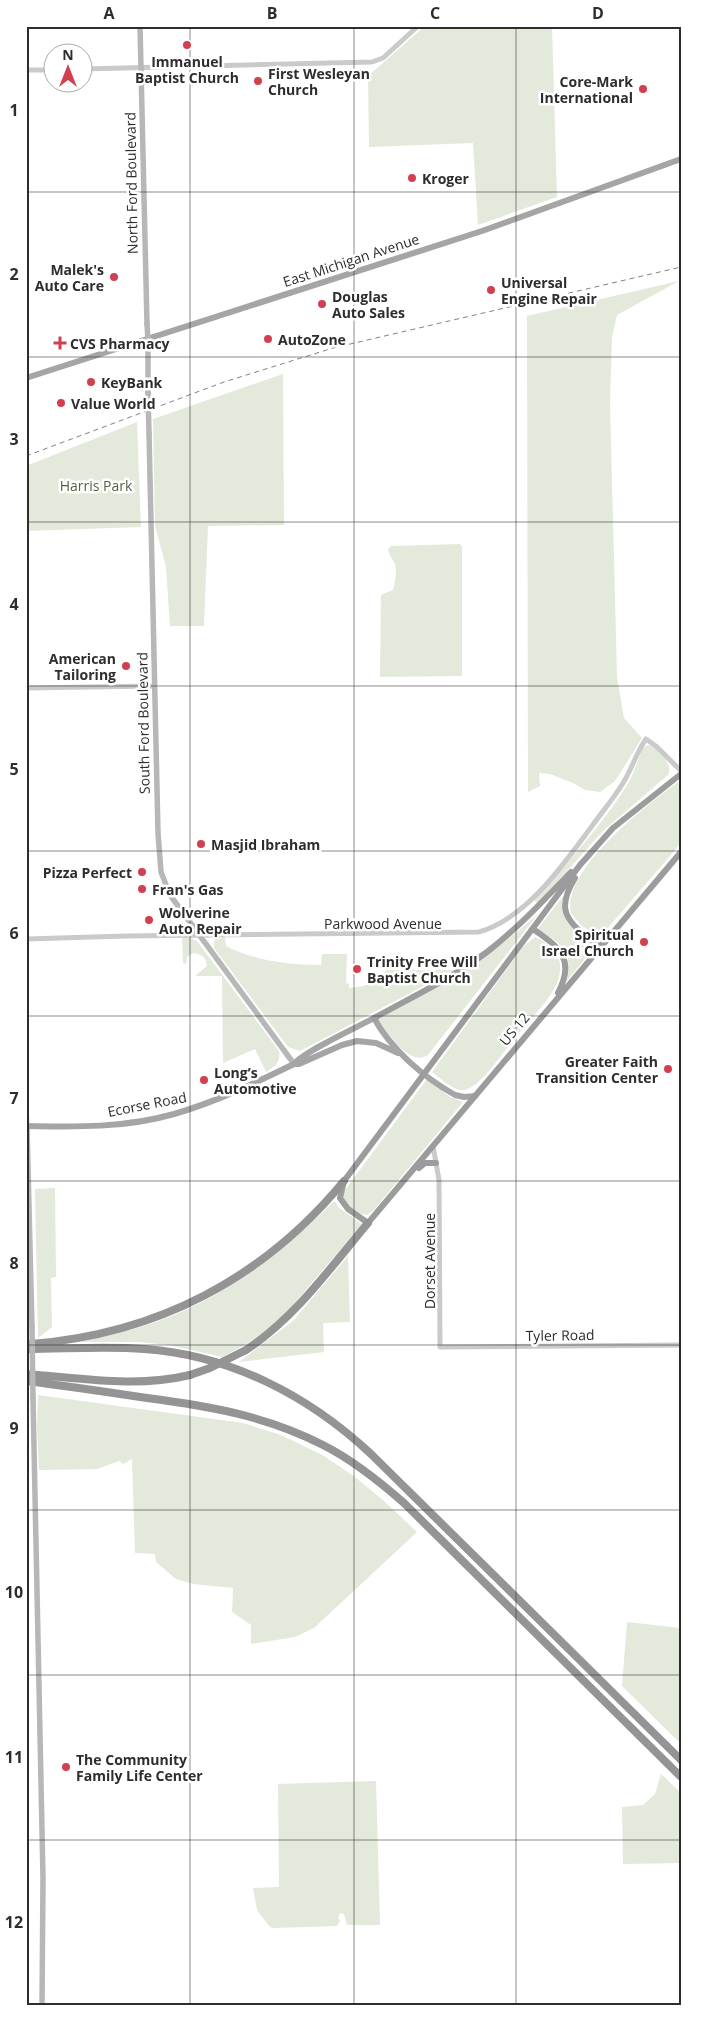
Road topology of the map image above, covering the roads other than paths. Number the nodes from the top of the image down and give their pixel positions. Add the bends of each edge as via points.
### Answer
1 (140, 26) edge
2 (418, 26) edge
3 (141, 68) junction
4 (92, 69) edge
5 (26, 70) edge
6 (42, 70) edge
7 (681, 159) edge
8 (148, 340) joint
9 (26, 378) edge
10 (154, 686) junction
11 (26, 688) edge
12 (681, 772) edge
13 (592, 849) junction
14 (681, 852) edge
15 (532, 929) junction
16 (199, 935) junction
17 (26, 939) edge
18 (604, 943) junction
19 (553, 1003) junction
20 (374, 1018) junction
21 (399, 1054) junction
22 (294, 1064) junction
23 (424, 1073) junction
24 (475, 1096) junction
25 (26, 1100) edge
26 (27, 1126) edge
27 (433, 1146) junction
28 (437, 1165) junction
29 (344, 1181) junction
30 (378, 1212) junction
31 (368, 1224) junction
32 (681, 1345) edge
33 (26, 1347) edge
34 (440, 1347) joint
35 (26, 1374) edge
36 (26, 1381) edge
37 (681, 1760) edge
38 (681, 1777) edge
39 (42, 2006) edge

1 - 3 main road, North Ford Boulevard
2 - 3 street via 383,58 372,62
3 - 4 street
3 - 8 main road, North Ford Boulevard, bridge
5 - 6 street
7 - 9 main road, East Michigan Avenue via 482,231
8 - 10 main road, South Ford Boulevard, bridge
10 - 11 street
10 - 16 main road, South Ford Boulevard via 161,872 170,895
12 - 13 highway via 625,817
12 - 16 street, Parkwood Avenue via 646,739 622,784 562,866 520,909 490,929 466,934
13 - 15 highway
13 - 18 highway via 568,891 565,912 576,929 595,942
13 - 20 highway via 523,922 486,952 453,975
14 - 18 highway, US 12 / US 12
15 - 19 highway via 554,944 564,956 564,979
15 - 23 highway
16 - 17 street, Parkwood Avenue
16 - 22 main road, South Ford Boulevard
18 - 19 highway, US 12 / US 12
19 - 24 highway, US 12 / US 12
20 - 21 main road, Ecorse Road
20 - 22 main road, Ecorse Road
21 - 22 main road, Ecorse Road via 376,1043 357,1042
21 - 23 main road, Ecorse Road
22 - 26 main road, Ecorse Road via 212,1102 173,1114 96,1126
23 - 24 main road, Ecorse Road via 455,1094
23 - 29 highway
24 - 27 highway, US 12 / US 12
25 - 26 street
26 - 39 main road, bridge via 43,1878
27 - 28 street
27 - 30 highway, US 12 / US 12
28 - 30 highway via 423,1164
28 - 34 street, Dorset Avenue
29 - 31 highway via 341,1202
29 - 33 highway via 310,1220 281,1245 201,1298 111,1332
30 - 31 highway, US 12 / US 12
31 - 35 highway, US 12, bridge via 275,1329 246,1350 217,1365 166,1380 130,1382
32 - 34 street, Tyler Road
33 - 37 highway via 136,1348 188,1356 253,1376 305,1402 371,1454
36 - 38 highway via 248,1415 297,1432 347,1459 404,1503

